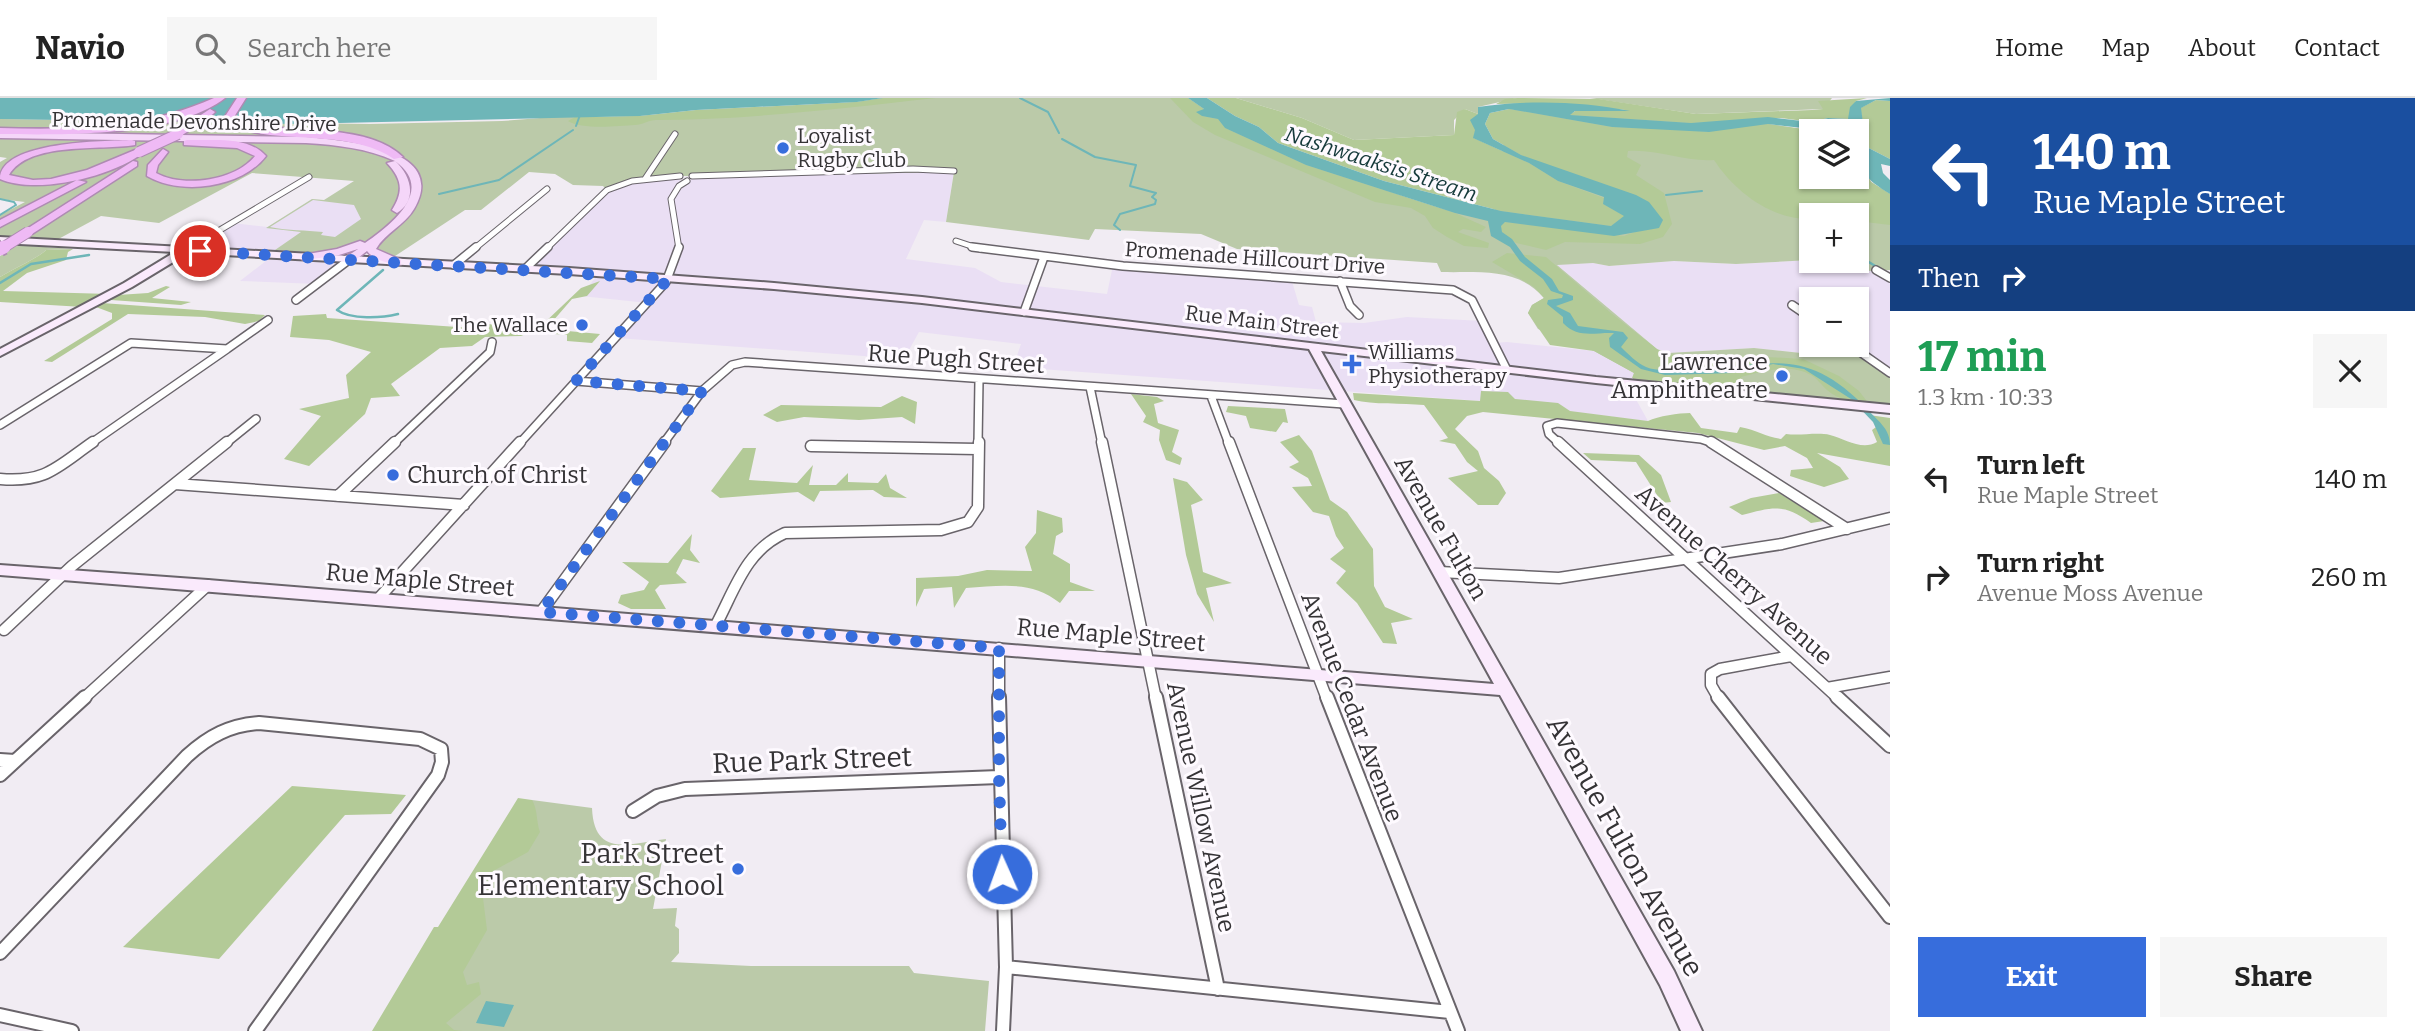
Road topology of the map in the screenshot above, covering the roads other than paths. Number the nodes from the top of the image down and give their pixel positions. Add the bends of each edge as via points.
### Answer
1 (221, 98) edge
2 (231, 98) edge
3 (242, 98) edge
4 (178, 134) junction
5 (676, 134) dead end
6 (0, 135) edge
7 (187, 143) junction
8 (140, 149) junction
9 (398, 157) junction
10 (124, 159) junction
11 (954, 171) dead end
12 (309, 177) dead end
13 (645, 179) junction
14 (681, 180) junction
15 (547, 189) dead end
16 (0, 224) edge
17 (0, 240) edge
18 (956, 241) dead end
19 (376, 242) junction
20 (362, 243) junction
21 (0, 249) edge
22 (186, 250) junction
23 (306, 257) junction
24 (1044, 257) junction
25 (350, 259) junction
26 (397, 262) junction
27 (454, 265) junction
28 (525, 269) junction
29 (1876, 270) dead end
30 (669, 277) junction
31 (1890, 278) edge
32 (1340, 281) junction
33 (296, 300) dead end
34 (1792, 305) dead end
35 (1799, 310) edge
36 (1024, 312) junction
37 (1359, 315) dead end
38 (268, 320) dead end
39 (492, 342) dead end
40 (1314, 348) junction
41 (227, 349) junction
42 (0, 353) edge
43 (1867, 357) edge
44 (1507, 370) junction
45 (1890, 373) edge
46 (979, 380) junction
47 (576, 381) junction
48 (1090, 387) junction
49 (702, 391) junction
50 (1211, 397) junction
51 (1344, 404) junction
52 (1890, 410) edge
53 (256, 419) dead end
54 (0, 425) edge
55 (811, 446) dead end
56 (977, 449) junction
57 (0, 479) edge
58 (175, 484) junction
59 (338, 496) junction
60 (464, 505) junction
61 (1890, 518) edge
62 (1847, 529) junction
63 (1685, 558) junction
64 (0, 570) edge
65 (1439, 572) junction
66 (63, 575) junction
67 (208, 585) junction
68 (378, 599) junction
69 (541, 612) junction
70 (716, 625) junction
71 (4, 630) dead end
72 (999, 648) junction
73 (1791, 656) junction
74 (1148, 661) junction
75 (1317, 674) junction
76 (1890, 677) edge
77 (1827, 688) junction
78 (1507, 689) junction
79 (1890, 746) edge
80 (0, 760) edge
81 (15, 761) junction
82 (0, 775) edge
83 (999, 778) junction
84 (633, 811) dead end
85 (1890, 917) edge
86 (0, 953) edge
87 (1006, 967) junction
88 (1218, 989) junction
89 (1450, 1012) junction
90 (0, 1015) edge
91 (72, 1031) edge
92 (255, 1031) edge
93 (1003, 1031) edge
94 (1458, 1031) edge
95 (1692, 1031) edge

1 - 6 highway via 170,119 104,131
2 - 4 highway
3 - 9 highway via 230,113 231,121 242,127 360,140
4 - 7 highway, bridge via 151,174 170,183 231,175 254,165 261,156 241,146
4 - 8 highway, bridge
5 - 13 street
6 - 8 main road, Promenade Devonshire Drive
6 - 9 main road, Promenade Devonshire Drive via 315,140 357,144
7 - 8 main road, Promenade Devonshire Drive
7 - 20 main road, Promenade Devonshire Drive via 329,145 385,159 405,177 405,197
8 - 10 highway
8 - 10 highway via 72,146 44,151 13,163 3,176 14,182 59,180
8 - 21 highway, bridge
9 - 19 main road via 414,171 419,188 404,216
10 - 16 highway
11 - 14 street
12 - 22 street
13 - 14 street
13 - 28 street via 607,190
14 - 30 street via 671,199 679,250
15 - 27 street
17 - 22 street, Rue Main Street
18 - 24 street, Promenade Hillcourt Drive
19 - 25 main road
19 - 26 main road via 371,249 375,254
20 - 23 main road via 339,253
20 - 25 main road, Promenade Devonshire Drive
22 - 23 street, Rue Main Street
22 - 42 street
23 - 25 street, Rue Main Street
24 - 32 street, Promenade Hillcourt Drive
24 - 36 street
25 - 26 street, Rue Main Street
25 - 33 street
26 - 27 street, Rue Main Street
27 - 28 street, Rue Main Street
28 - 30 street, Rue Main Street
29 - 31 street
30 - 36 street, Rue Main Street
30 - 47 street
32 - 37 street
32 - 44 street, Promenade Hillcourt Drive via 1466,295
34 - 35 street
36 - 40 street, Rue Main Street
38 - 41 street
39 - 59 street via 490,352
40 - 44 street, Rue Main Street
40 - 51 street, Avenue Fulton
41 - 54 street via 131,343
41 - 57 street via 52,472 34,480
43 - 45 street
44 - 52 street, Rue Main Street
46 - 48 street, Rue Pugh Street
46 - 49 street, Rue Pugh Street via 742,362 730,366
46 - 56 street
47 - 49 street
47 - 60 street
48 - 50 street, Rue Pugh Street
48 - 74 street, Avenue Willow Avenue
49 - 69 street, Rue Pugh Street
50 - 51 street, Rue Pugh Street
50 - 75 street, Avenue Cedar Avenue
51 - 65 street, Avenue Fulton
53 - 58 street
55 - 56 street
56 - 70 street via 978,507 968,523 941,530 810,532 776,537 754,553
58 - 59 street
58 - 66 street
59 - 60 street
60 - 68 street
61 - 62 street
62 - 63 street
62 - 63 street, Avenue Cherry Avenue via 1702,439 1557,423 1547,426 1549,434
63 - 65 street via 1559,578
63 - 73 street, Avenue Cherry Avenue
64 - 66 street, Rue Maple Street
65 - 78 street, Avenue Fulton
66 - 67 street, Rue Maple Street
66 - 71 street
67 - 68 street, Rue Maple Street
67 - 81 street
68 - 69 street, Rue Maple Street
69 - 70 street, Rue Maple Street
70 - 72 street, Rue Maple Street
72 - 74 street, Rue Maple Street
72 - 83 street
73 - 77 street, Avenue Cherry Avenue
73 - 85 street via 1720,669 1711,674 1711,685
74 - 75 street, Rue Maple Street
74 - 88 street, Avenue Willow Avenue
75 - 78 street, Rue Maple Street
75 - 89 street, Avenue Cedar Avenue
76 - 77 street
77 - 79 street, Avenue Cherry Avenue
78 - 95 street, Avenue Fulton Avenue
80 - 81 street
81 - 82 street
83 - 84 street, Rue Park Street via 685,789 657,796
83 - 87 street
86 - 92 street via 187,756 223,729 259,723 420,738 432,743 441,749 443,765 438,775
87 - 88 street
87 - 93 street
88 - 89 street
89 - 94 street, Avenue Cedar Avenue
90 - 91 street

